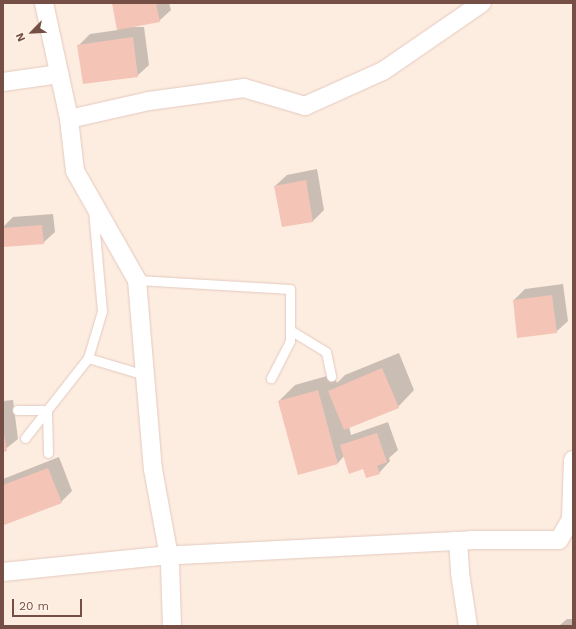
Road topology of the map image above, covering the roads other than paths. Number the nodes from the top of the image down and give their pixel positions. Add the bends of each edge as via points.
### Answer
1 (44, 3) edge
2 (482, 3) edge
3 (59, 74) junction
4 (3, 82) edge
5 (69, 119) junction
6 (92, 201) junction
7 (136, 280) junction
8 (290, 330) junction
9 (88, 358) junction
10 (145, 375) junction
11 (331, 376) dead end
12 (271, 378) dead end
13 (17, 410) dead end
14 (47, 410) junction
15 (25, 438) dead end
16 (48, 453) dead end
17 (573, 460) edge
18 (458, 541) junction
19 (566, 541) edge
20 (169, 556) junction
21 (3, 572) edge
22 (172, 626) edge
23 (468, 626) edge

1 - 3 street
2 - 5 street via 383,71 305,106 244,88 149,101
3 - 4 street
3 - 5 street
5 - 6 street via 75,171
6 - 7 street
6 - 9 lane via 102,311
7 - 8 lane via 290,289
7 - 10 street
8 - 11 lane via 326,352
8 - 12 lane via 290,341
9 - 10 lane
9 - 14 lane
10 - 20 street via 153,469
13 - 14 lane
14 - 15 lane
14 - 16 lane
17 - 19 street via 571,519
18 - 19 street
18 - 20 street
18 - 23 street
20 - 21 street
20 - 22 street

